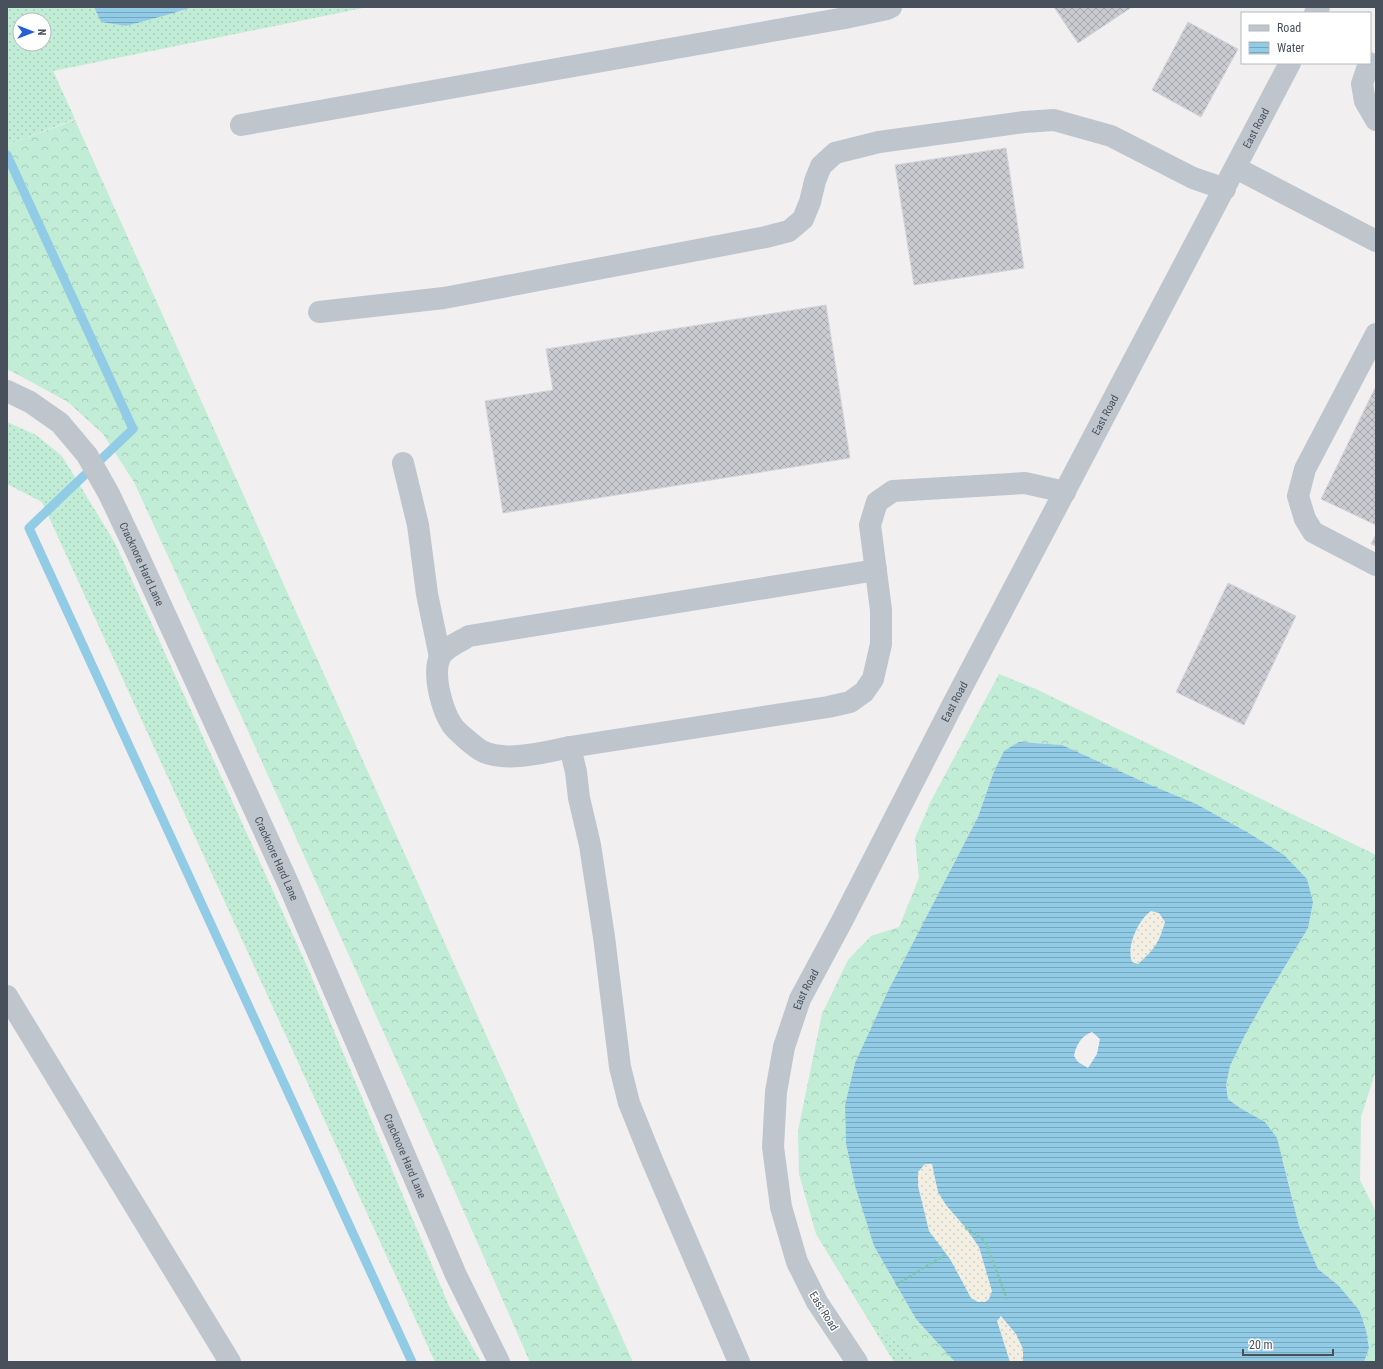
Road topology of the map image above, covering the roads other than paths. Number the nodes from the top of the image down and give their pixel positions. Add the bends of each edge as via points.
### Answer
1 (891, 7) edge
2 (1376, 49) edge
3 (1371, 58) edge
4 (1289, 64) edge
5 (1368, 64) edge
6 (1375, 121) edge
7 (241, 125) dead end
8 (1236, 168) junction
9 (1225, 189) junction
10 (1376, 241) edge
11 (319, 312) dead end
12 (1376, 334) edge
13 (7, 391) edge
14 (402, 463) dead end
15 (1065, 492) junction
16 (1376, 566) edge
17 (876, 570) junction
18 (440, 657) junction
19 (570, 747) junction
20 (7, 996) edge
21 (230, 1362) edge
22 (499, 1362) edge
23 (739, 1362) edge
24 (857, 1362) edge

1 - 7 lane via 845,18
2 - 3 lane
4 - 8 lane, East Road
5 - 6 lane via 1362,84 1365,101
8 - 9 lane, East Road
8 - 10 lane
9 - 11 lane via 1193,178 1111,136 1054,120 1024,122 879,142 835,153 821,166 803,219 789,231 759,239 444,298
9 - 15 lane, East Road
12 - 16 lane via 1306,469 1298,496 1305,519 1314,532
13 - 22 lane, Cracknore Hard Lane via 30,402 60,422 87,455 109,494 288,883 456,1274
14 - 18 lane via 418,525
15 - 17 lane via 1026,483 893,491 877,502 870,525
15 - 24 lane, East Road via 800,999 784,1047 776,1092 773,1147 781,1207 797,1262 817,1302
17 - 18 lane via 469,636 451,646
17 - 19 lane via 881,610 881,644 873,679 864,692 850,702
18 - 19 lane via 437,673 440,698 452,725 483,752 511,756
19 - 23 lane via 590,845 620,1067 629,1103
20 - 21 lane

